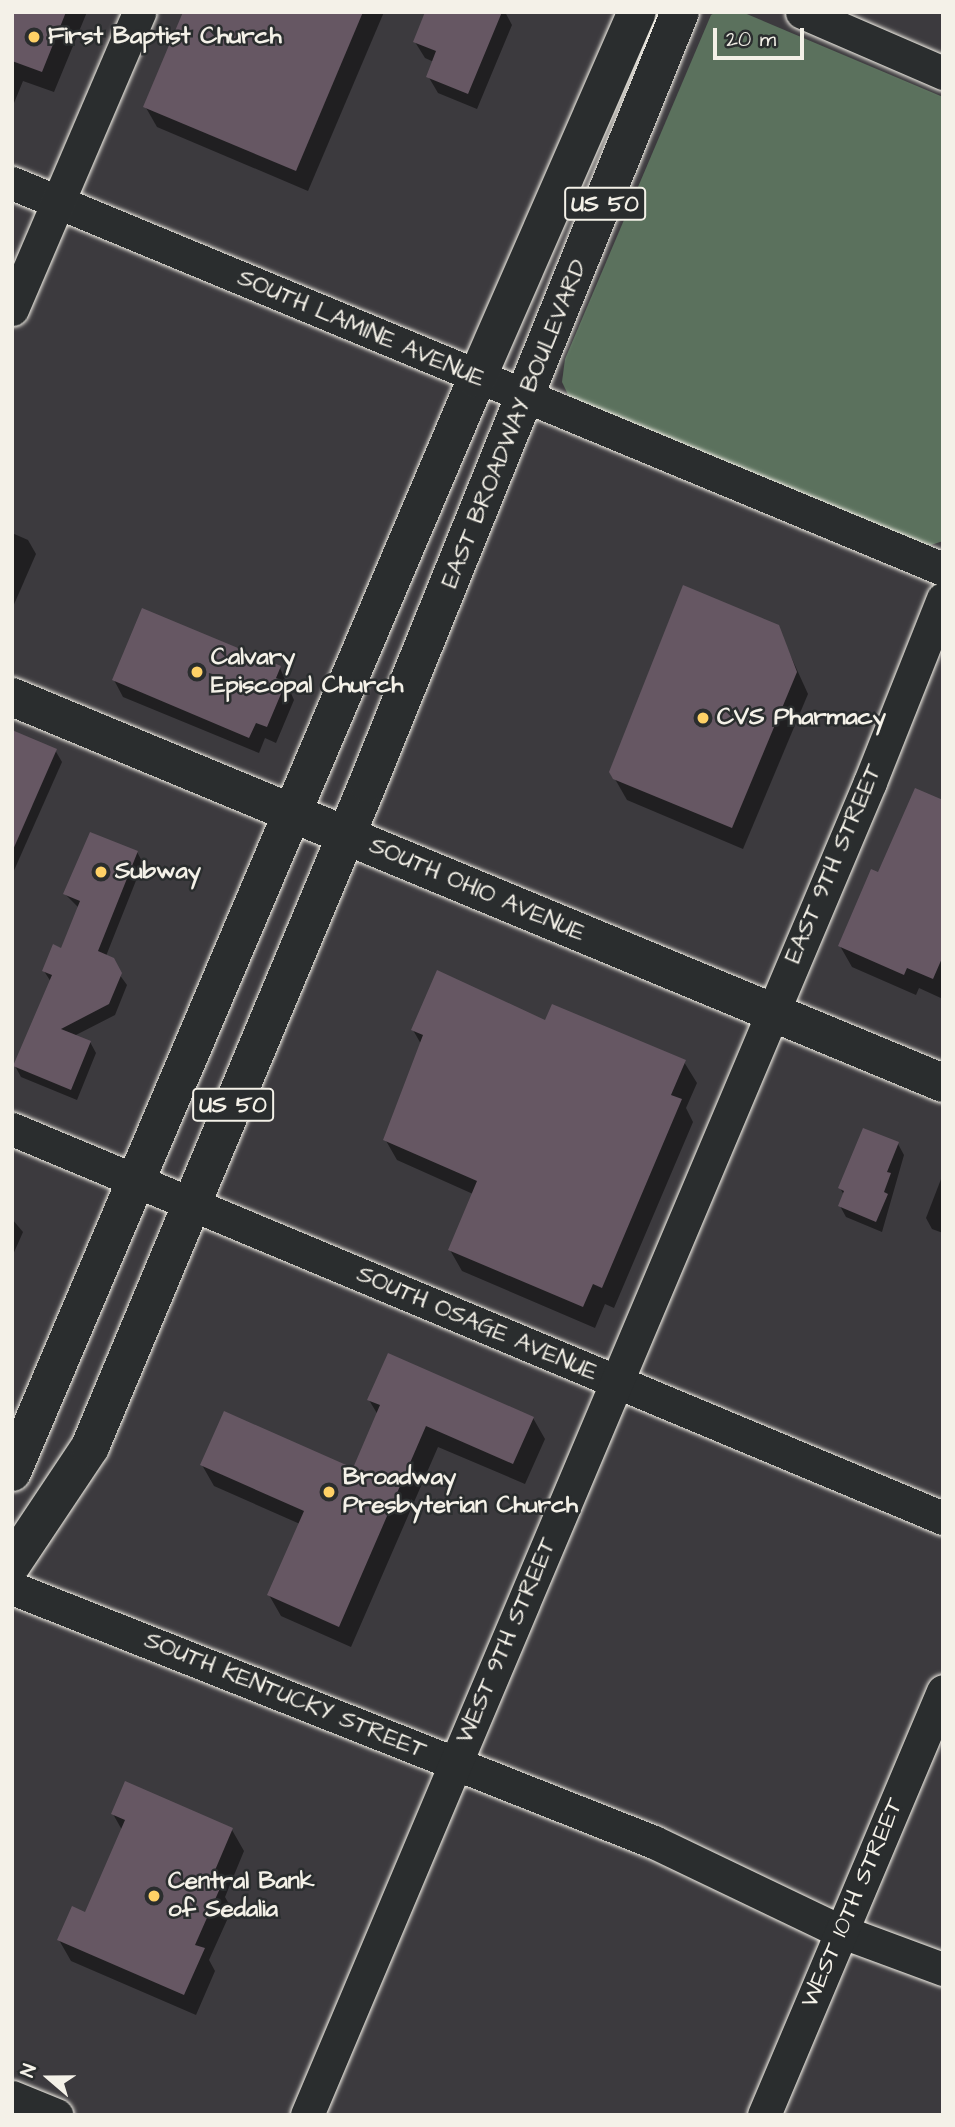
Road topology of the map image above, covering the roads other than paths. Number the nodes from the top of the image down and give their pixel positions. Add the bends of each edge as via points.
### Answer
1 (139, 12) edge
2 (637, 12) edge
3 (680, 12) edge
4 (802, 12) edge
5 (943, 73) edge
6 (12, 183) edge
7 (58, 202) junction
8 (12, 309) edge
9 (477, 378) junction
10 (527, 396) junction
11 (943, 569) edge
12 (943, 599) edge
13 (12, 697) edge
14 (291, 813) junction
15 (346, 836) junction
16 (772, 1012) junction
17 (943, 1083) edge
18 (12, 1129) edge
19 (135, 1181) junction
20 (191, 1205) junction
21 (616, 1382) junction
22 (12, 1472) edge
23 (943, 1518) edge
24 (12, 1564) edge
25 (12, 1588) edge
26 (943, 1691) edge
27 (455, 1764) junction
28 (840, 1931) junction
29 (943, 1969) edge
30 (12, 2097) edge
31 (56, 2115) edge
32 (307, 2115) edge
33 (764, 2115) edge

1 - 7 street
2 - 9 main road, EAST BROADWAY BOULEVARD / US 50
3 - 10 main road, EAST BROADWAY BOULEVARD / US 50
4 - 5 street
6 - 7 street, SOUTH LAMINE AVENUE
7 - 8 street
7 - 9 street, SOUTH LAMINE AVENUE
9 - 10 street, SOUTH LAMINE AVENUE
9 - 14 main road, EAST BROADWAY BOULEVARD / US 50
10 - 11 street, SOUTH LAMINE AVENUE
10 - 15 main road, EAST BROADWAY BOULEVARD / US 50
12 - 16 street, EAST 9TH STREET
13 - 14 main road, SOUTH OHIO AVENUE
14 - 15 main road, SOUTH OHIO AVENUE
14 - 19 main road, US 50
15 - 16 main road, SOUTH OHIO AVENUE
15 - 20 main road, US 50
16 - 17 main road, SOUTH OHIO AVENUE
16 - 21 street, WEST 9TH STREET
18 - 19 street, SOUTH OSAGE AVENUE
19 - 20 street, SOUTH OSAGE AVENUE
19 - 22 main road, US 50
20 - 21 street, SOUTH OSAGE AVENUE
20 - 24 main road, US 50 via 89,1447
21 - 23 street, SOUTH OSAGE AVENUE
21 - 27 street, WEST 9TH STREET
25 - 27 street, SOUTH KENTUCKY STREET
26 - 28 street, WEST 10TH STREET
27 - 28 street, SOUTH KENTUCKY STREET via 654,1842
27 - 32 street, WEST 9TH STREET
28 - 29 street, SOUTH KENTUCKY STREET
28 - 33 street, WEST 10TH STREET
30 - 31 street

